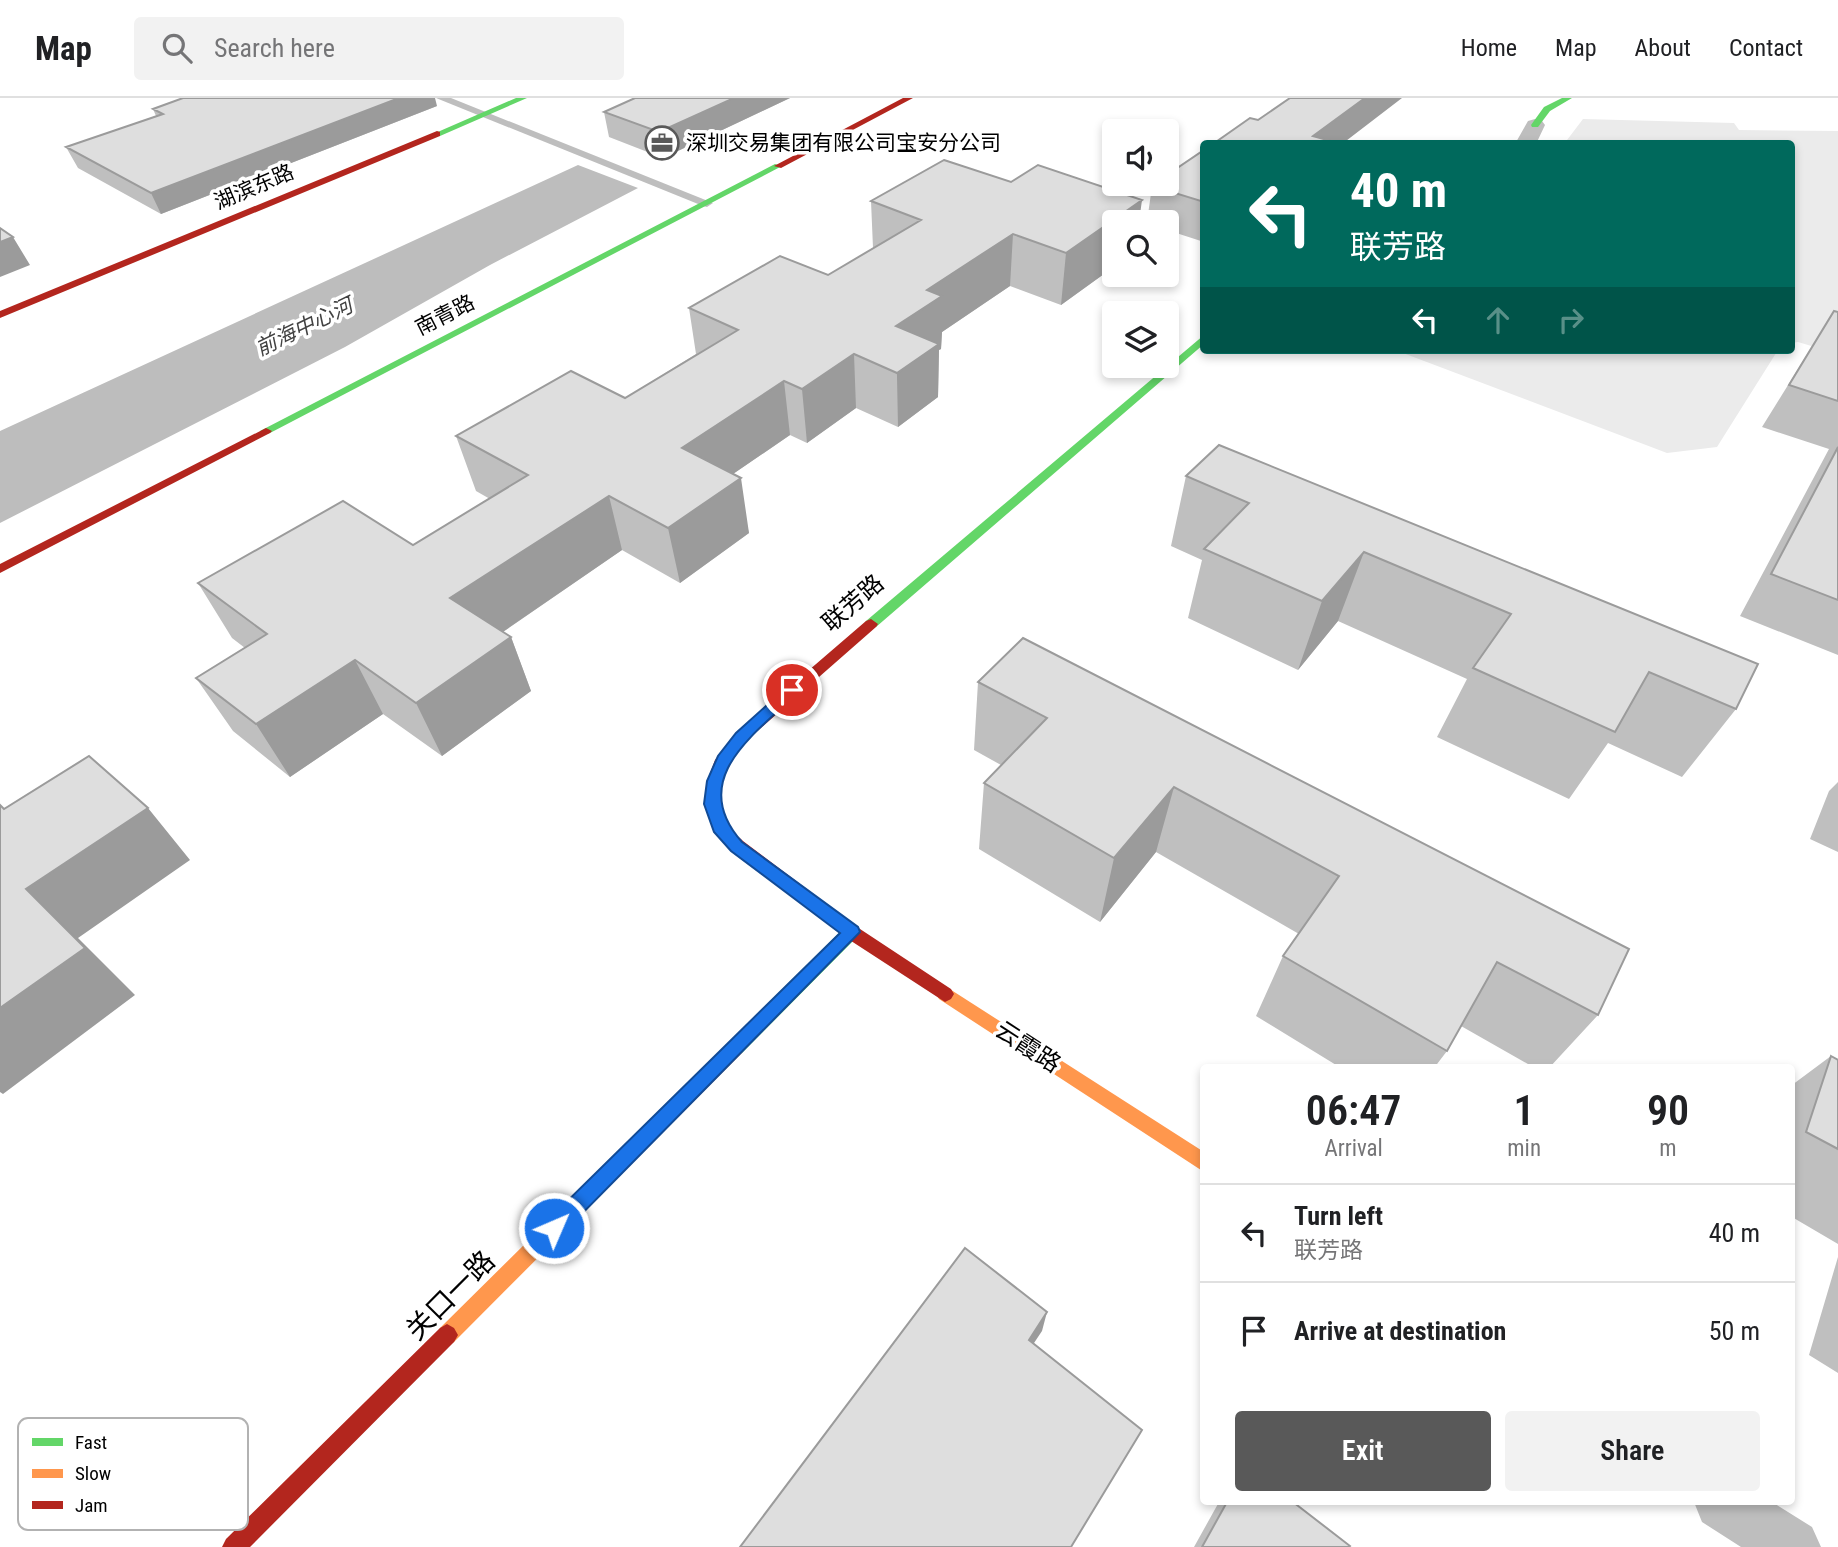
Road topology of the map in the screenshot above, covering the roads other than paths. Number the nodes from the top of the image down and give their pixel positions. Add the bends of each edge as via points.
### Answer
1 (441, 98) edge
2 (523, 98) edge
3 (909, 98) edge
4 (1568, 98) edge
5 (484, 114) junction
6 (1529, 127) edge
7 (707, 203) junction
8 (0, 315) edge
9 (1200, 341) edge
10 (0, 569) edge
11 (852, 932) junction
12 (1200, 1160) edge
13 (1727, 1505) edge
14 (234, 1547) edge
15 (1792, 1547) edge

1 - 5 lane
2 - 5 street, 湖滨东路
3 - 7 street, 南青路
4 - 6 street via 1547,109
5 - 7 lane
5 - 8 street, 湖滨东路
7 - 10 street, 南青路
9 - 11 street, 联芳路 via 772,708 723,760 712,804 720,828 737,846
11 - 12 street, 云霞路
11 - 14 street, 关口一路
13 - 15 street

